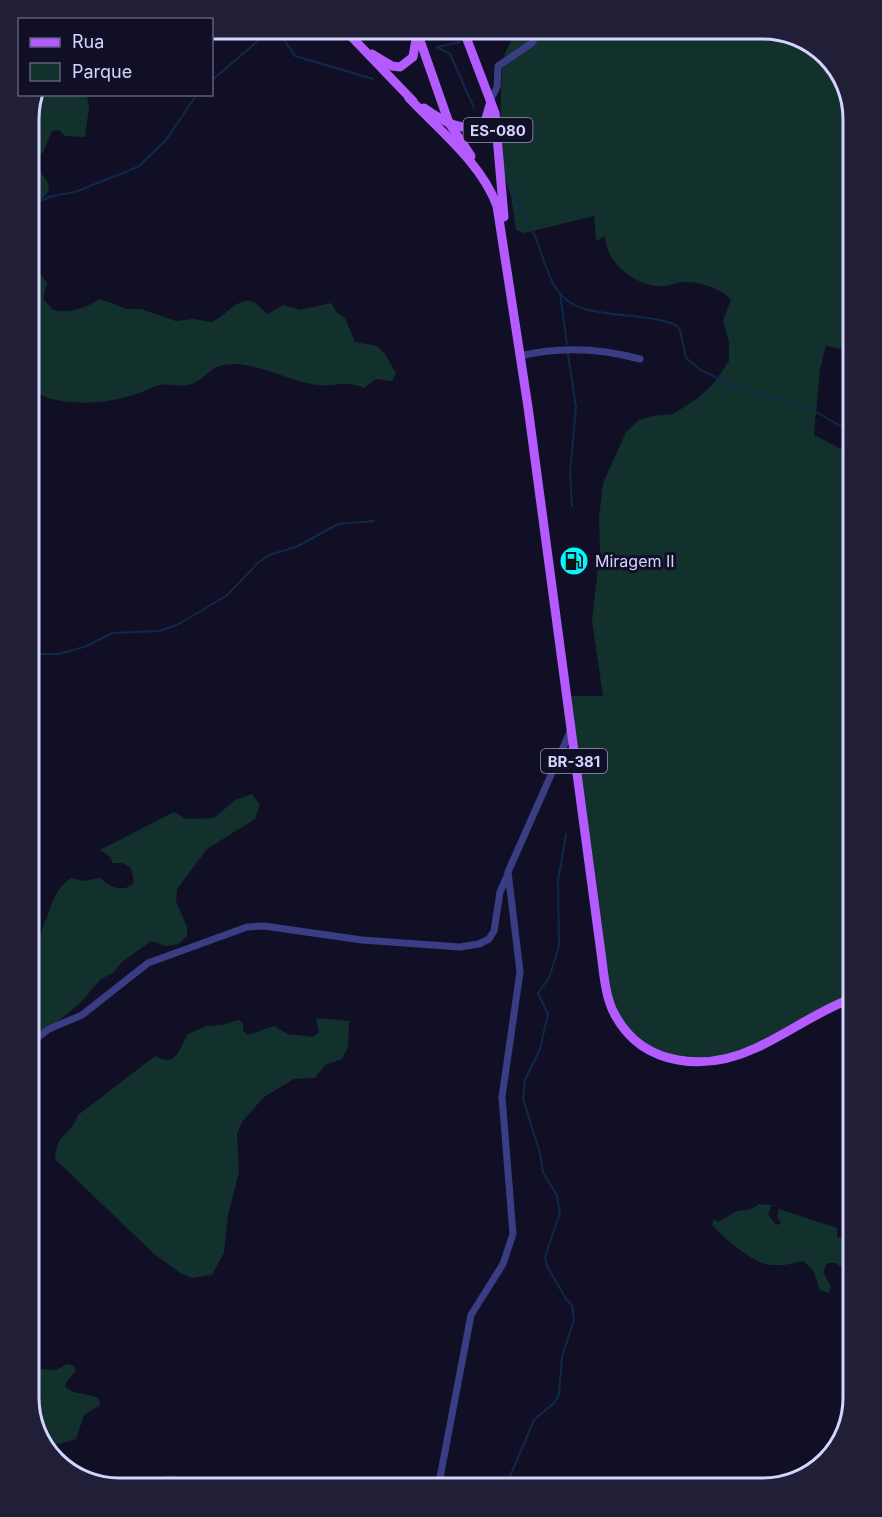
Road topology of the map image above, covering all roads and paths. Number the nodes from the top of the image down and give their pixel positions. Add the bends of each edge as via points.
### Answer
1 (354, 39) edge
2 (416, 39) edge
3 (420, 39) edge
4 (467, 39) edge
5 (533, 39) edge
6 (358, 43) junction
7 (409, 98) junction
8 (491, 99) junction
9 (449, 123) junction
10 (490, 187) junction
11 (504, 237) junction
12 (520, 356) junction
13 (640, 359) dead end
14 (570, 732) junction
15 (508, 872) junction
16 (843, 1004) edge
17 (39, 1036) edge
18 (440, 1478) edge

1 - 6 main road
2 - 6 main road via 413,57 400,67 384,63
3 - 9 main road, ES-080
4 - 8 main road, ES-080
5 - 8 street via 498,66
6 - 7 main road
7 - 9 main road
7 - 10 main road
8 - 9 main road via 489,115 478,126
8 - 11 main road, ES-080 via 498,133
9 - 10 main road, ES-080
10 - 11 main road, BR-381
11 - 12 main road, BR-381
12 - 13 street via 575,349
12 - 14 main road, BR-381
14 - 15 street
14 - 16 main road, BR-381 via 608,995 615,1015 634,1039 656,1054 678,1061 714,1062 757,1048
15 - 17 street via 500,892 494,931 479,944 460,947 362,940 247,927 148,963 81,1015
15 - 18 street via 520,972 502,1097 513,1234 503,1264 471,1316

